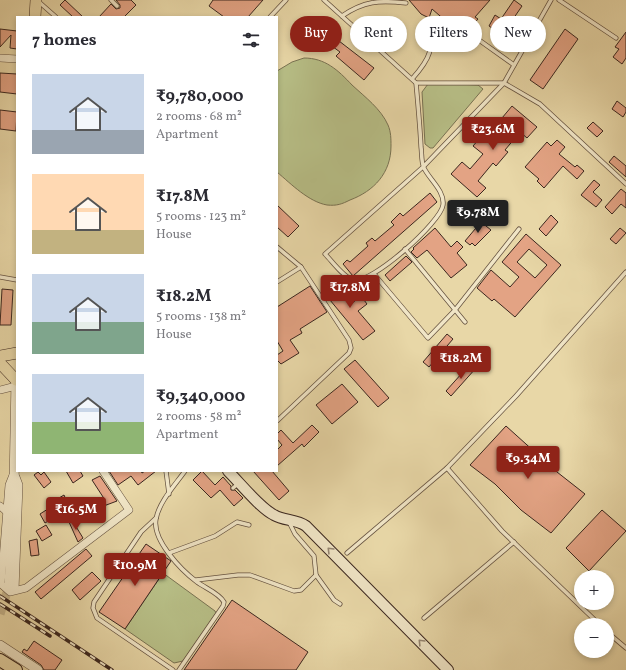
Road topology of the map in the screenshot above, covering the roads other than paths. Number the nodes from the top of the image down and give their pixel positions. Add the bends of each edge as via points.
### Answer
1 (37, 0) edge
2 (111, 0) edge
3 (286, 0) edge
4 (324, 0) edge
5 (551, 0) edge
6 (559, 0) edge
7 (406, 3) dead end
8 (117, 6) dead end
9 (35, 16) edge
10 (55, 16) edge
11 (271, 16) edge
12 (342, 16) junction
13 (616, 38) dead end
14 (482, 42) edge
15 (430, 52) edge
16 (0, 58) edge
17 (16, 59) edge
18 (514, 65) junction
19 (412, 80) junction
20 (504, 83) junction
21 (416, 84) junction
22 (423, 167) junction
23 (626, 184) edge
24 (519, 229) dead end
25 (278, 248) edge
26 (405, 249) junction
27 (301, 267) junction
28 (626, 272) edge
29 (374, 274) junction
30 (0, 278) edge
31 (16, 280) edge
32 (278, 281) edge
33 (455, 310) junction
34 (465, 322) dead end
35 (16, 353) edge
36 (0, 356) edge
37 (0, 363) edge
38 (16, 381) edge
39 (0, 390) edge
40 (278, 419) edge
41 (16, 445) edge
42 (448, 468) junction
43 (104, 472) edge
44 (166, 472) edge
45 (184, 472) edge
46 (229, 472) edge
47 (14, 473) junction
48 (169, 494) junction
49 (0, 506) edge
50 (7, 512) junction
51 (156, 518) junction
52 (288, 519) junction
53 (249, 525) dead end
54 (514, 542) junction
55 (169, 553) junction
56 (348, 553) dead end
57 (316, 575) junction
58 (195, 580) junction
59 (12, 588) junction
60 (340, 604) dead end
61 (424, 618) dead end
62 (593, 618) edge
63 (614, 638) edge
64 (626, 648) edge
65 (0, 652) edge
66 (16, 670) edge
67 (30, 670) edge
68 (38, 670) edge
69 (173, 670) edge
70 (179, 670) edge
71 (448, 670) edge

1 - 9 main road
1 - 10 lane
2 - 8 lane
3 - 11 lane
4 - 12 lane
5 - 18 lane
6 - 13 lane
7 - 12 lane via 371,2 357,6
12 - 19 lane
14 - 18 lane
15 - 19 lane via 425,65
16 - 17 street
18 - 20 lane
19 - 21 lane
20 - 21 lane
20 - 22 lane
20 - 23 lane via 540,104
21 - 22 lane
22 - 26 lane via 442,195 444,204 428,228
22 - 29 lane via 325,254 348,278 360,280
24 - 33 lane
25 - 27 lane
26 - 29 lane
26 - 33 lane
27 - 32 lane
27 - 40 lane via 350,340 351,348 349,353
28 - 42 lane
29 - 33 lane via 428,338
30 - 31 lane
33 - 34 lane
35 - 36 main road
37 - 38 main road
38 - 39 street
38 - 41 street
41 - 47 street
42 - 54 lane
42 - 56 lane
43 - 59 street via 129,510 26,588
44 - 48 lane
45 - 48 lane
46 - 52 main road via 237,485 268,512
47 - 50 street via 9,485
47 - 59 street
47 - 59 street via 19,485
48 - 51 lane
49 - 50 street
50 - 59 street via 1,584 10,592
51 - 55 lane via 159,538
51 - 69 lane via 141,532 94,602 93,608 97,618
52 - 57 lane via 295,534 314,556
71 -> 52 main road via 306,526
53 - 55 lane via 237,522 214,536
54 - 61 lane
54 - 62 lane
55 - 58 lane
57 - 58 lane via 301,590 294,591 250,575
57 - 60 lane via 334,600
58 - 70 lane via 224,602
63 - 64 lane
65 - 66 highway
65 - 67 street
65 - 68 street

